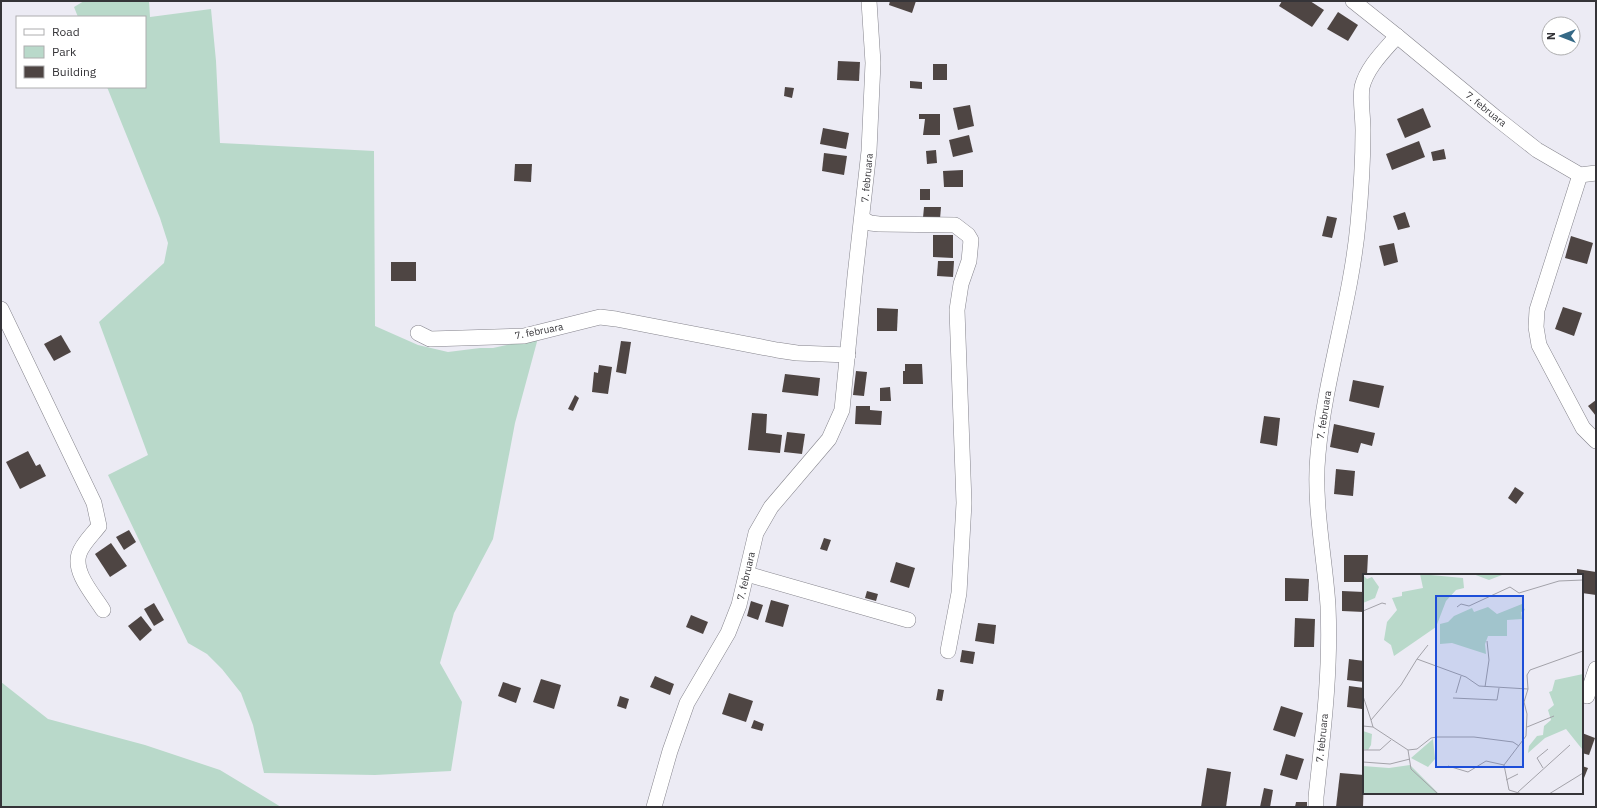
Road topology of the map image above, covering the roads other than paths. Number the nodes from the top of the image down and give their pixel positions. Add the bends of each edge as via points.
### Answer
1 (869, 1) edge
2 (1353, 1) edge
3 (1397, 36) junction
4 (1596, 173) edge
5 (1580, 176) junction
6 (863, 219) junction
7 (1, 309) edge
8 (418, 333) dead end
9 (848, 355) junction
10 (1596, 441) edge
11 (747, 574) junction
12 (104, 610) dead end
13 (908, 620) dead end
14 (948, 651) dead end
15 (1596, 669) edge
16 (1587, 696) dead end
17 (654, 807) edge
18 (1316, 807) edge

1 - 6 street, 7. februara via 873,63
2 - 3 street, 7. februara
3 - 5 street, 7. februara via 1537,150
3 - 18 street, 7. februara via 1369,71 1362,88 1363,132 1358,224 1317,456 1329,653
4 - 5 street
5 - 10 street via 1537,310 1536,327 1539,345 1564,394 1583,428
6 - 9 street, 7. februara
6 - 14 street via 879,224 955,225 971,240 969,261 961,284 957,310 964,503 959,593
7 - 12 street via 94,503 99,526 79,555 79,574
8 - 9 street, 7. februara via 430,339 524,336 600,317 777,350
9 - 11 street, 7. februara via 842,410 836,426 829,439 764,519 756,533
11 - 13 street
11 - 17 street, 7. februara via 728,633 687,703
15 - 16 street

